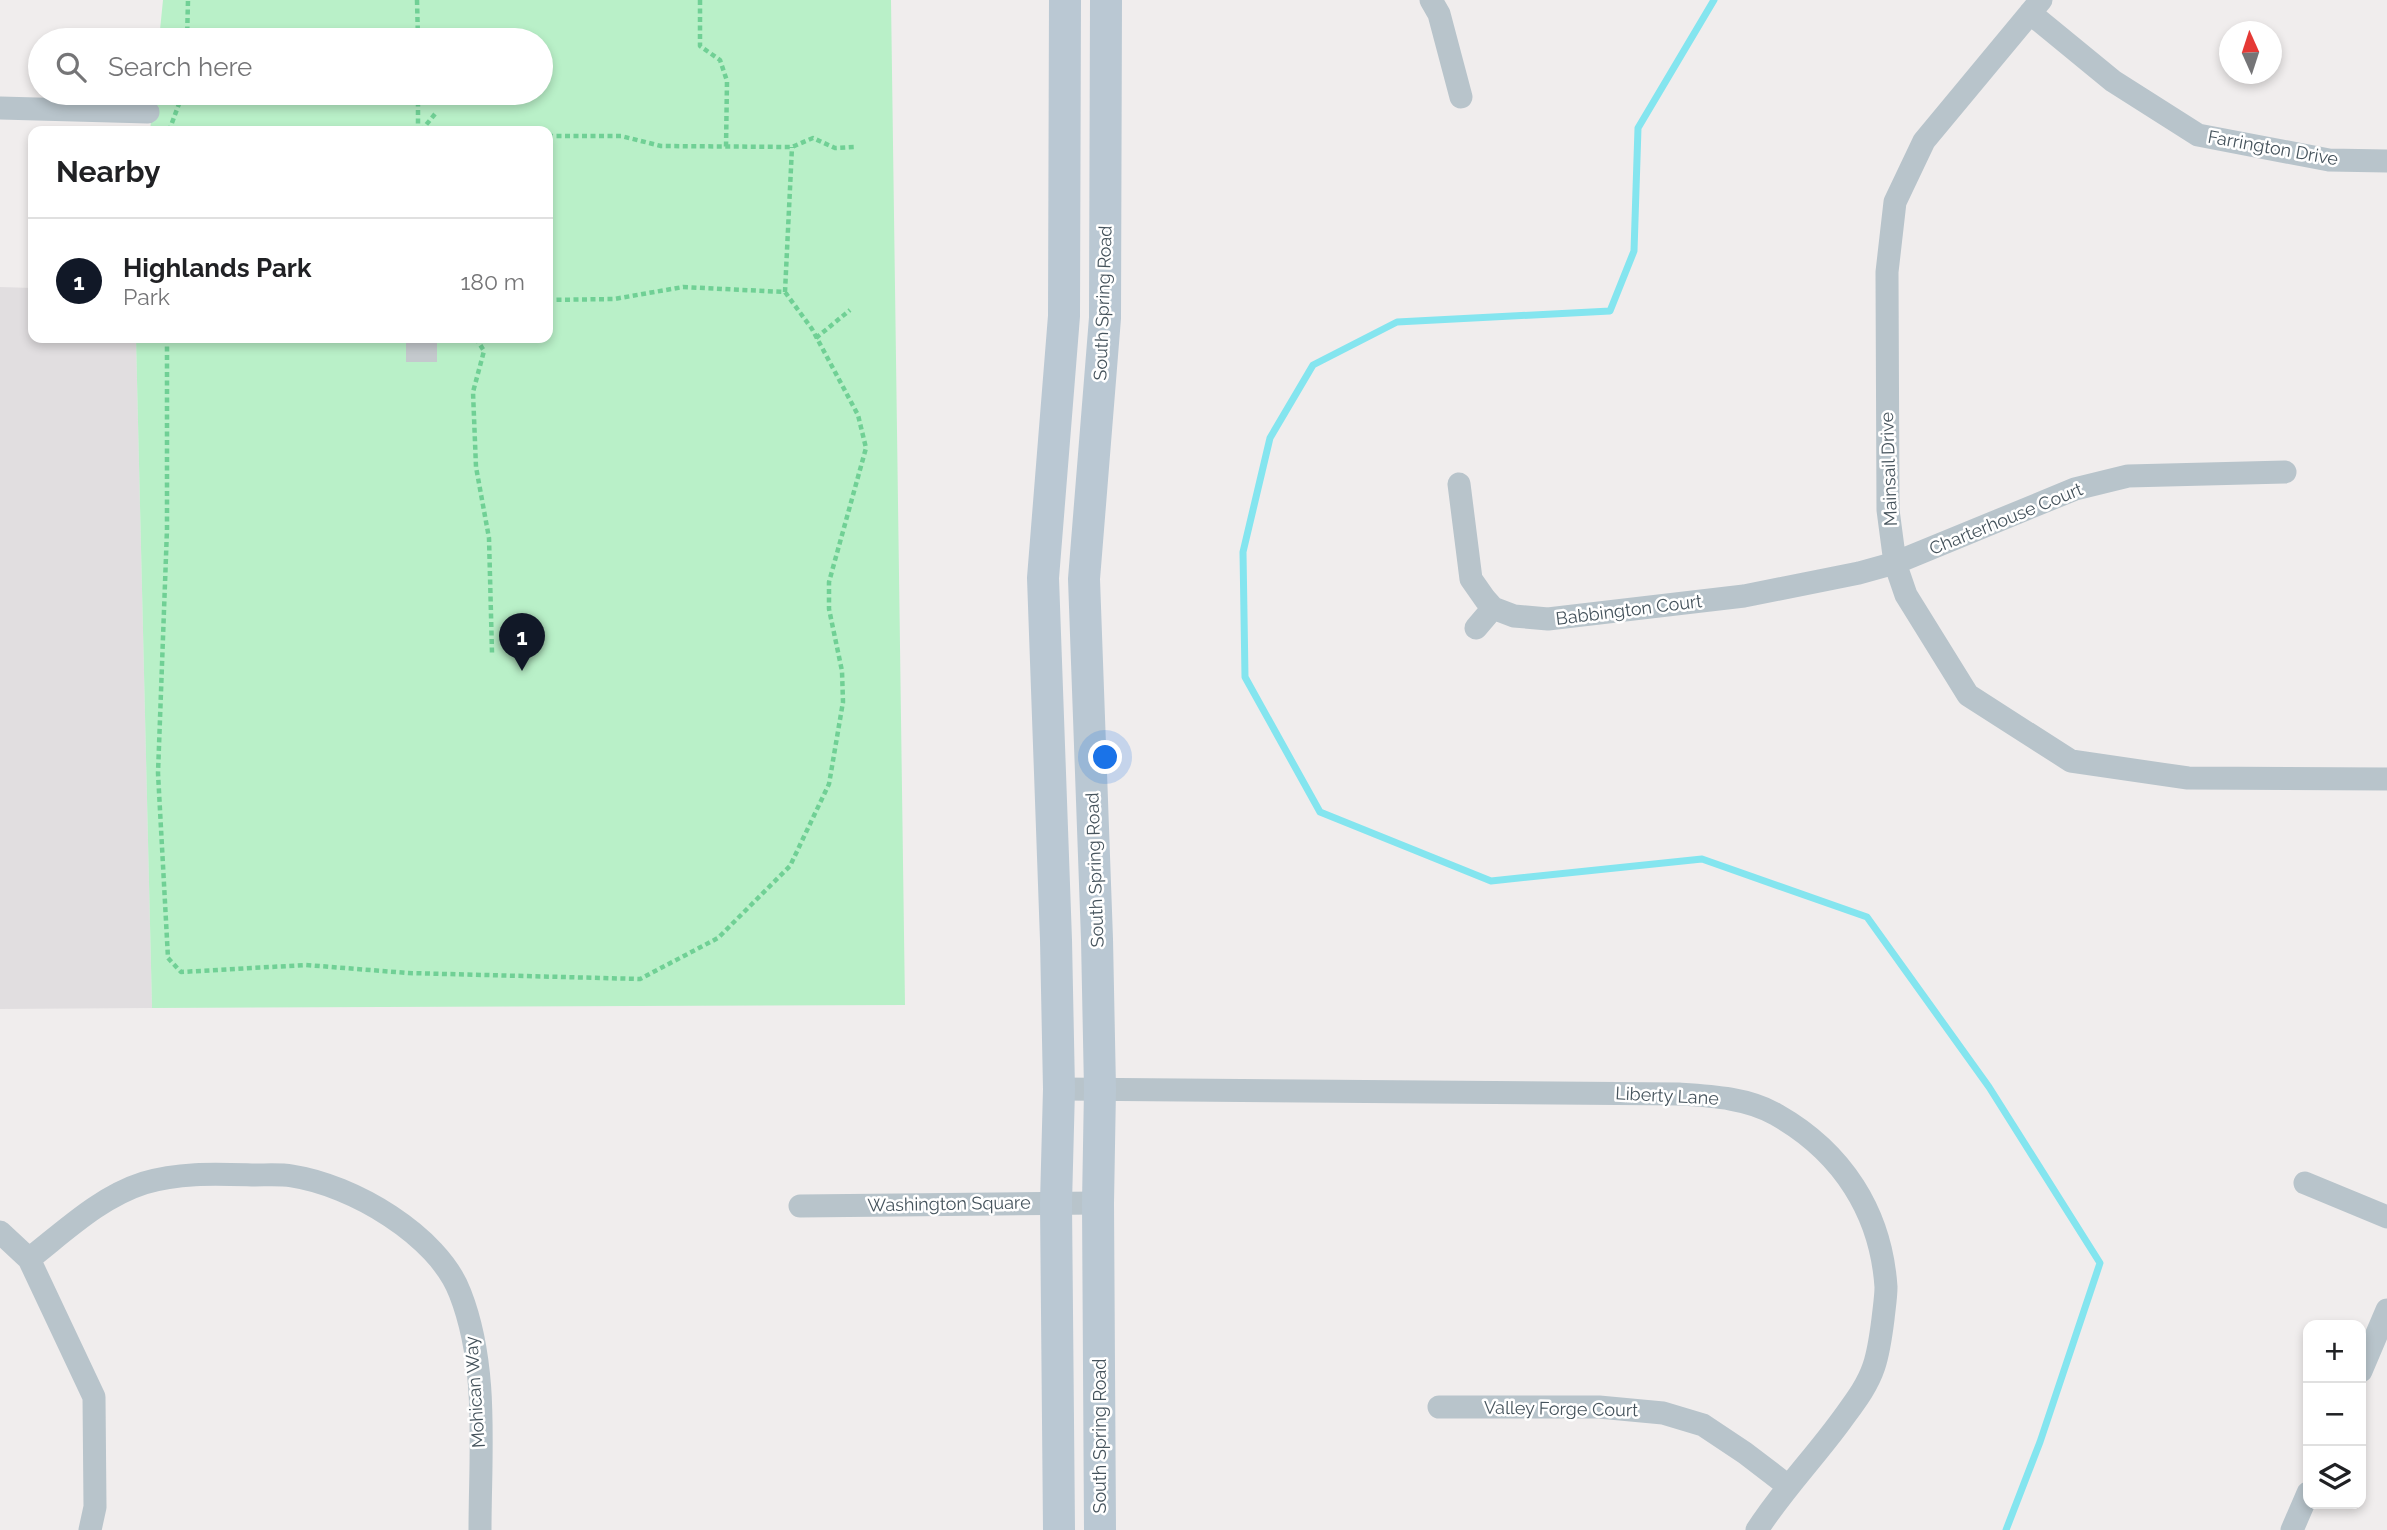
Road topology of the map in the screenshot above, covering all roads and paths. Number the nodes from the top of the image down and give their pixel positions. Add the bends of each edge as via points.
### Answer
1 (188, 0) edge
2 (417, 0) edge
3 (700, 0) edge
4 (1065, 0) edge
5 (1106, 0) edge
6 (1431, 0) edge
7 (2035, 6) edge
8 (187, 28) edge
9 (418, 28) edge
10 (1461, 97) dead end
11 (179, 105) edge
12 (419, 105) edge
13 (0, 108) edge
14 (148, 112) dead end
15 (435, 114) dead end
16 (171, 126) edge
17 (420, 126) edge
18 (424, 126) edge
19 (553, 136) edge
20 (726, 147) junction
21 (792, 147) junction
22 (853, 147) dead end
23 (2387, 161) edge
24 (785, 292) junction
25 (553, 300) edge
26 (850, 310) dead end
27 (816, 338) junction
28 (167, 343) edge
29 (479, 343) edge
30 (2286, 472) dead end
31 (1459, 484) dead end
32 (1895, 563) junction
33 (1493, 608) junction
34 (1476, 628) dead end
35 (492, 653) dead end
36 (2387, 779) edge
37 (1059, 1089) junction
38 (1100, 1089) junction
39 (2305, 1183) dead end
40 (1056, 1203) junction
41 (1098, 1203) junction
42 (800, 1206) dead end
43 (2387, 1217) edge
44 (0, 1232) edge
45 (29, 1259) junction
46 (2387, 1310) edge
47 (2366, 1359) edge
48 (1439, 1407) dead end
49 (1788, 1486) junction
50 (2303, 1505) edge
51 (89, 1530) edge
52 (480, 1530) edge
53 (1059, 1530) edge
54 (1100, 1530) edge
55 (1757, 1530) edge
56 (2292, 1530) edge

1 - 8 path
2 - 9 path
3 - 20 path via 700,46 720,60 727,81
4 - 37 main road via 1064,316 1043,578
5 - 38 main road, South Spring Road via 1105,318 1084,579
6 - 10 street via 1439,14
7 - 23 street, Farrington Drive via 2113,81 2198,135 2329,160
7 - 32 street, Mainsail Drive via 1924,141 1895,202 1887,272 1888,510
11 - 16 path
12 - 17 path
13 - 14 street
15 - 18 path
19 - 20 path via 621,136 661,146
20 - 21 path
21 - 22 path via 813,138 835,148
21 - 24 path
24 - 25 path via 683,287 614,299
24 - 27 path
26 - 27 path
27 - 28 path via 858,415 866,448 829,582 843,702 829,784 790,866 718,938 640,979 408,973 306,965 181,972 168,958 158,773 167,529
29 - 35 path via 484,351 473,392 476,467 489,538
30 - 32 street, Charterhouse Court via 2128,476 2075,489
31 - 33 street via 1471,579
32 - 33 street, Babbington Court via 1744,596 1548,620
32 - 36 street, Mainsail Drive via 1906,595 1968,695 2071,761 2188,778
33 - 34 street
37 - 38 street, Liberty Lane
37 - 40 main road
38 - 41 main road, South Spring Road
38 - 49 street, Liberty Lane via 1679,1094 1742,1102 1775,1114 1809,1137 1850,1178 1869,1211 1886,1289 1880,1342 1862,1393
39 - 43 street
40 - 41 street, Washington Square
40 - 42 street, Washington Square
40 - 53 main road
41 - 54 main road, South Spring Road
44 - 45 street
45 - 51 street via 94,1397 95,1507
45 - 52 street, Mohican Way via 104,1202 145,1183 193,1174 292,1176 349,1192 413,1231 438,1256 460,1291 476,1343
46 - 47 street
48 - 49 street, Valley Forge Court via 1599,1407 1663,1413 1703,1425
49 - 55 street, Liberty Lane
50 - 56 street

